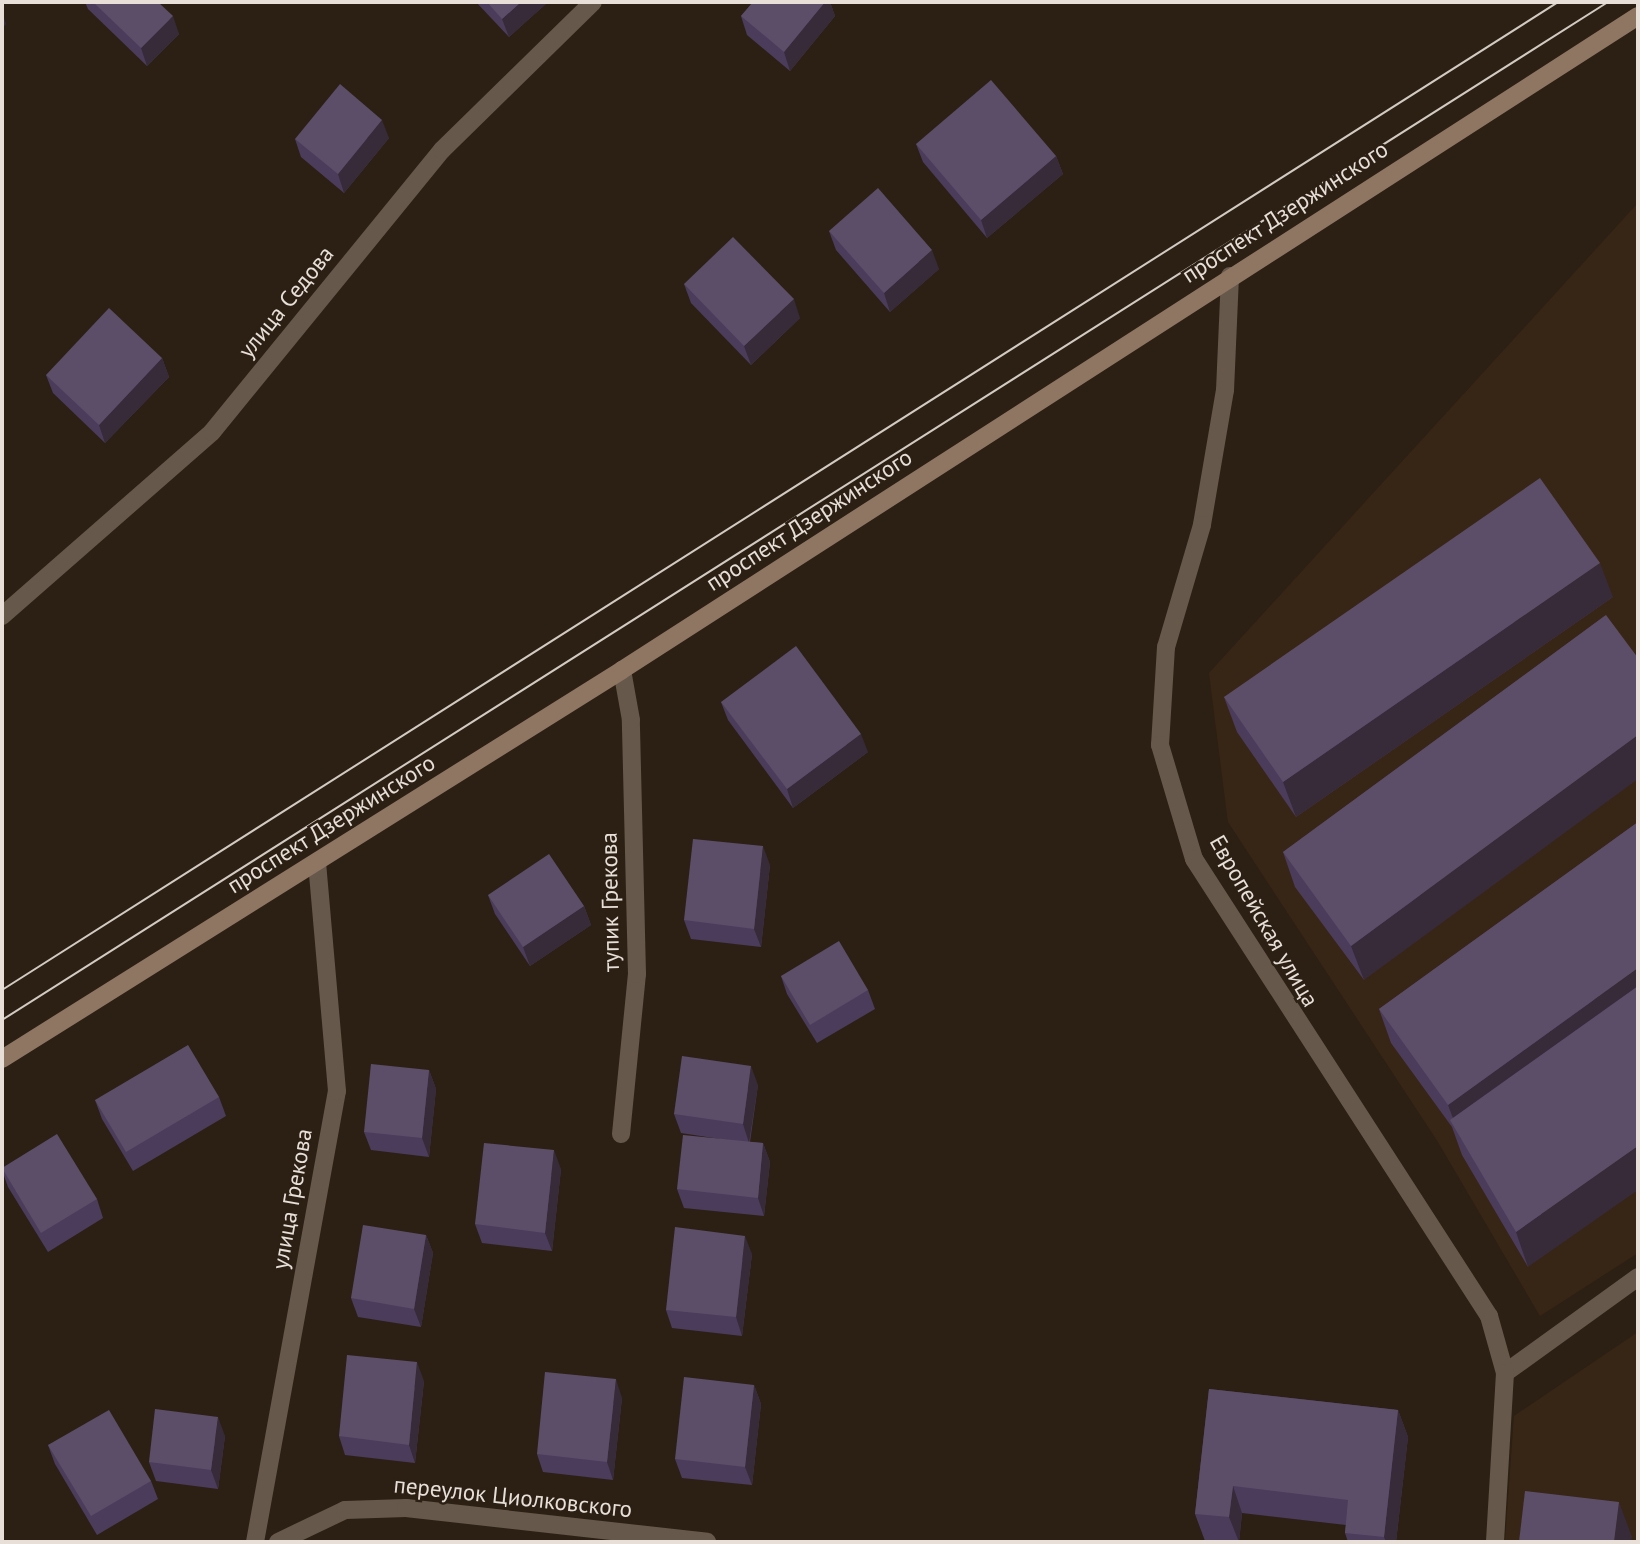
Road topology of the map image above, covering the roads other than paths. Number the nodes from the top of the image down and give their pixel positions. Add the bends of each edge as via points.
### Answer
1 (593, 2) edge
2 (1638, 16) edge
3 (1230, 276) junction
4 (2, 616) edge
5 (622, 670) junction
6 (317, 862) junction
7 (2, 1059) edge
8 (621, 1134) dead end
9 (1638, 1277) edge
10 (1505, 1373) junction
11 (255, 1542) edge
12 (278, 1542) edge
13 (707, 1542) edge
14 (1495, 1542) edge

1 - 4 street, улица Седова via 442,150 212,432
2 - 3 main road, проспект Дзержинского
3 - 5 main road, проспект Дзержинского
3 - 10 street, Европейская улица via 1225,390 1202,525 1166,647 1160,745 1194,859 1489,1316
5 - 6 main road, проспект Дзержинского
5 - 8 street, тупик Грекова via 631,720 637,974
6 - 7 main road, проспект Дзержинского
6 - 11 street, улица Грекова via 337,1091
9 - 10 street
10 - 14 street, Европейская улица
12 - 13 street, переулок Циолковского via 345,1510 405,1508

